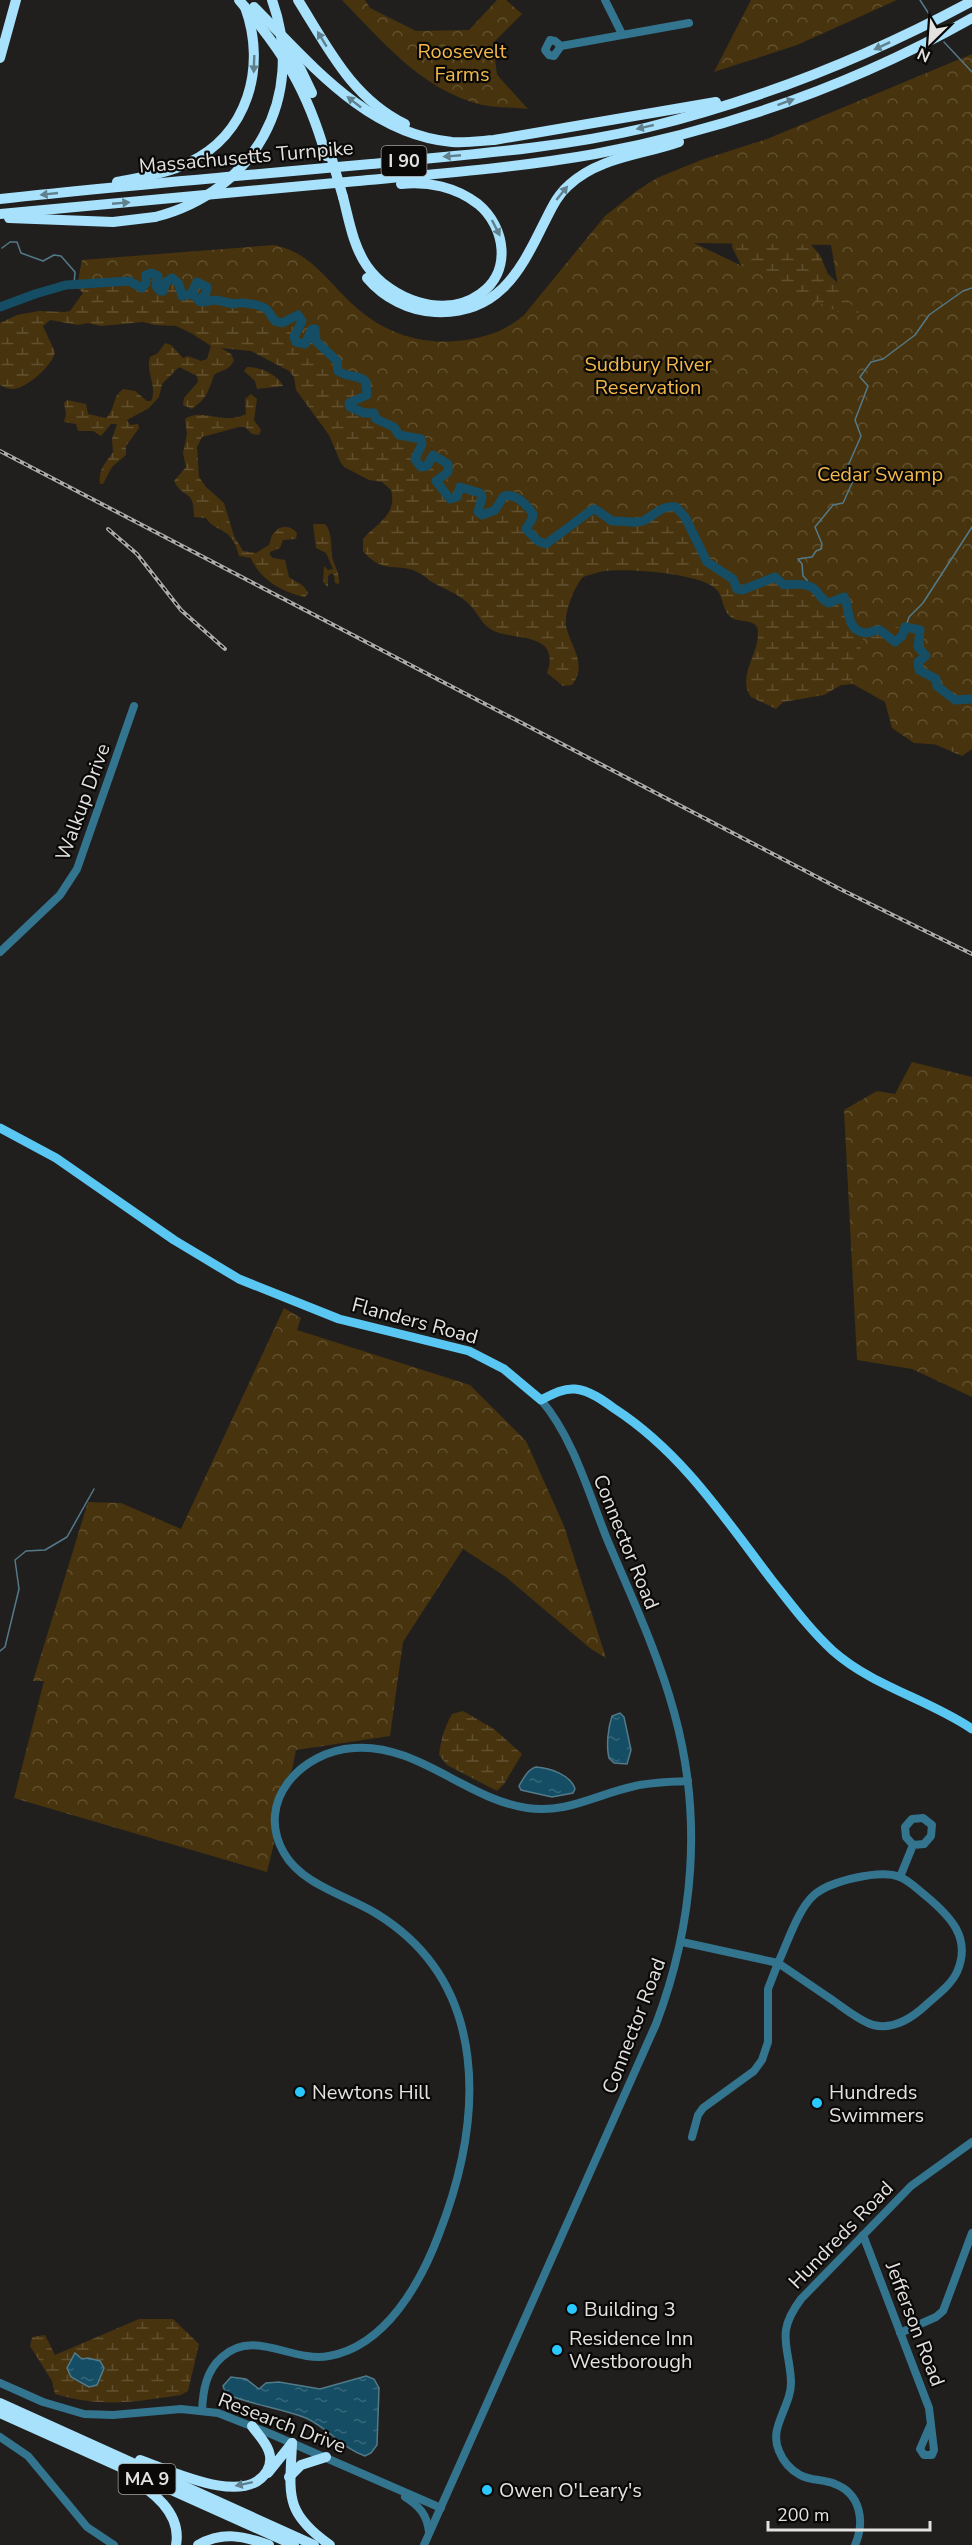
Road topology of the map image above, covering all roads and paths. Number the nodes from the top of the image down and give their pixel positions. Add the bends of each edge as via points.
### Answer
1 (16, 0) edge
2 (272, 0) edge
3 (298, 0) edge
4 (605, 0) edge
5 (972, 1) edge
6 (247, 3) edge
7 (972, 18) edge
8 (689, 23) dead end
9 (622, 34) junction
10 (561, 46) dead end
11 (0, 58) edge
12 (801, 80) junction
13 (730, 121) junction
14 (508, 137) junction
15 (80, 190) junction
16 (245, 191) junction
17 (340, 197) junction
18 (0, 199) edge
19 (0, 216) edge
20 (134, 706) dead end
21 (0, 952) edge
22 (0, 1128) edge
23 (541, 1400) junction
24 (972, 1729) edge
25 (688, 1781) junction
26 (913, 1845) dead end
27 (900, 1877) junction
28 (682, 1942) junction
29 (778, 1963) junction
30 (692, 2137) dead end
31 (972, 2142) edge
32 (972, 2233) edge
33 (863, 2235) junction
34 (900, 2333) junction
35 (0, 2383) edge
36 (0, 2403) edge
37 (202, 2411) junction
38 (0, 2414) edge
39 (252, 2426) junction
40 (930, 2426) dead end
41 (54, 2428) junction
42 (0, 2437) edge
43 (292, 2443) junction
44 (326, 2457) junction
45 (263, 2477) junction
46 (289, 2477) junction
47 (389, 2486) junction
48 (441, 2508) junction
49 (175, 2529) junction
50 (429, 2533) junction
51 (114, 2545) edge
52 (169, 2545) edge
53 (176, 2545) edge
54 (198, 2545) edge
55 (269, 2545) edge
56 (294, 2545) edge
57 (314, 2545) edge
58 (330, 2545) edge
59 (424, 2545) edge
60 (855, 2545) edge

1 - 11 highway
2 - 19 highway, bridge via 283,64 276,106 263,138 243,166 220,187 187,206 155,217 113,222
14 -> 3 highway via 443,137 386,114 345,75
4 - 9 street
5 -> 12 highway, Massachusetts Turnpike / I 90 via 888,44
14 -> 6 highway via 452,142 389,124 345,95
6 -> 15 highway via 254,45 253,82 244,108 223,138 182,166
6 - 17 highway via 304,92
13 -> 7 highway, Massachusetts Turnpike / I 90 via 861,73
8 - 9 street
9 - 10 street
12 - 14 highway via 691,108
12 -> 15 highway, Massachusetts Turnpike / I 90 via 683,118 558,144
13 - 16 highway, Massachusetts Turnpike / I 90 via 634,146 556,160
17 -> 13 highway via 354,258 378,289 412,308 442,313 462,310 489,299 512,280 557,199 578,178 612,161 676,143
15 -> 18 highway, Massachusetts Turnpike / I 90
16 -> 17 highway via 287,195 417,183 449,189 474,201 494,223 502,246 495,276 481,294 458,303 430,305 403,297 379,280 363,259
19 -> 16 highway, Massachusetts Turnpike / I 90
20 - 21 street, Walkup Drive via 77,869 60,895
22 - 23 main road, Flanders Road via 49,1154 174,1240 239,1279 339,1319 469,1351 504,1369
23 - 24 main road via 575,1389 602,1400 637,1424 694,1477 799,1614 832,1650 861,1672
23 - 25 street, Connector Road via 563,1433 656,1659 679,1729
25 - 28 street, Connector Road via 691,1870
25 - 37 street via 636,1785 575,1806 531,1809 499,1802 404,1756 359,1747 317,1757 291,1778 276,1811 284,1854 311,1879 375,1912 404,1932 426,1953 444,1979 465,2040 467,2126 440,2233 416,2285 389,2319 357,2347 331,2356 306,2356 247,2344 237,2346 221,2357 208,2374
26 - 27 street
27 - 29 street via 877,1874 820,1890 806,1906
27 - 29 street via 949,1916 962,1938 960,1963 951,1982 910,2017 894,2025 871,2024
28 - 29 street
28 - 48 street, Connector Road via 669,1990 638,2068
29 - 30 street via 768,1989 768,2042 762,2060 754,2071 703,2108
31 - 33 street, Hundreds Road via 911,2186
32 - 34 street via 943,2311
33 - 34 street, Jefferson Road
33 - 60 street, Hundreds Road via 801,2299 789,2320 784,2343 791,2391 776,2437 778,2449 791,2469 801,2476 836,2484 855,2500 861,2522
34 - 40 street, Jefferson Road via 929,2408
35 - 37 street, Research Drive via 84,2414
36 - 41 highway, MA 9
37 - 39 street, Research Drive
38 - 49 highway via 140,2484 163,2503
38 - 56 highway, MA 9
39 - 43 street, Research Drive
39 - 45 highway via 271,2455
45 -> 41 highway via 238,2487 213,2485
41 - 57 highway, MA 9
42 - 51 street via 28,2456 87,2527
43 - 44 street, Research Drive
43 - 45 highway
43 - 46 highway
44 - 46 highway via 301,2465
44 - 47 street, Research Drive
46 - 58 highway via 299,2515
47 - 48 street, Research Drive
47 - 50 street via 418,2505 425,2514
48 - 50 street, Connector Road
49 - 52 highway
49 - 53 highway
50 - 59 street, Connector Road
54 - 55 highway via 227,2535

